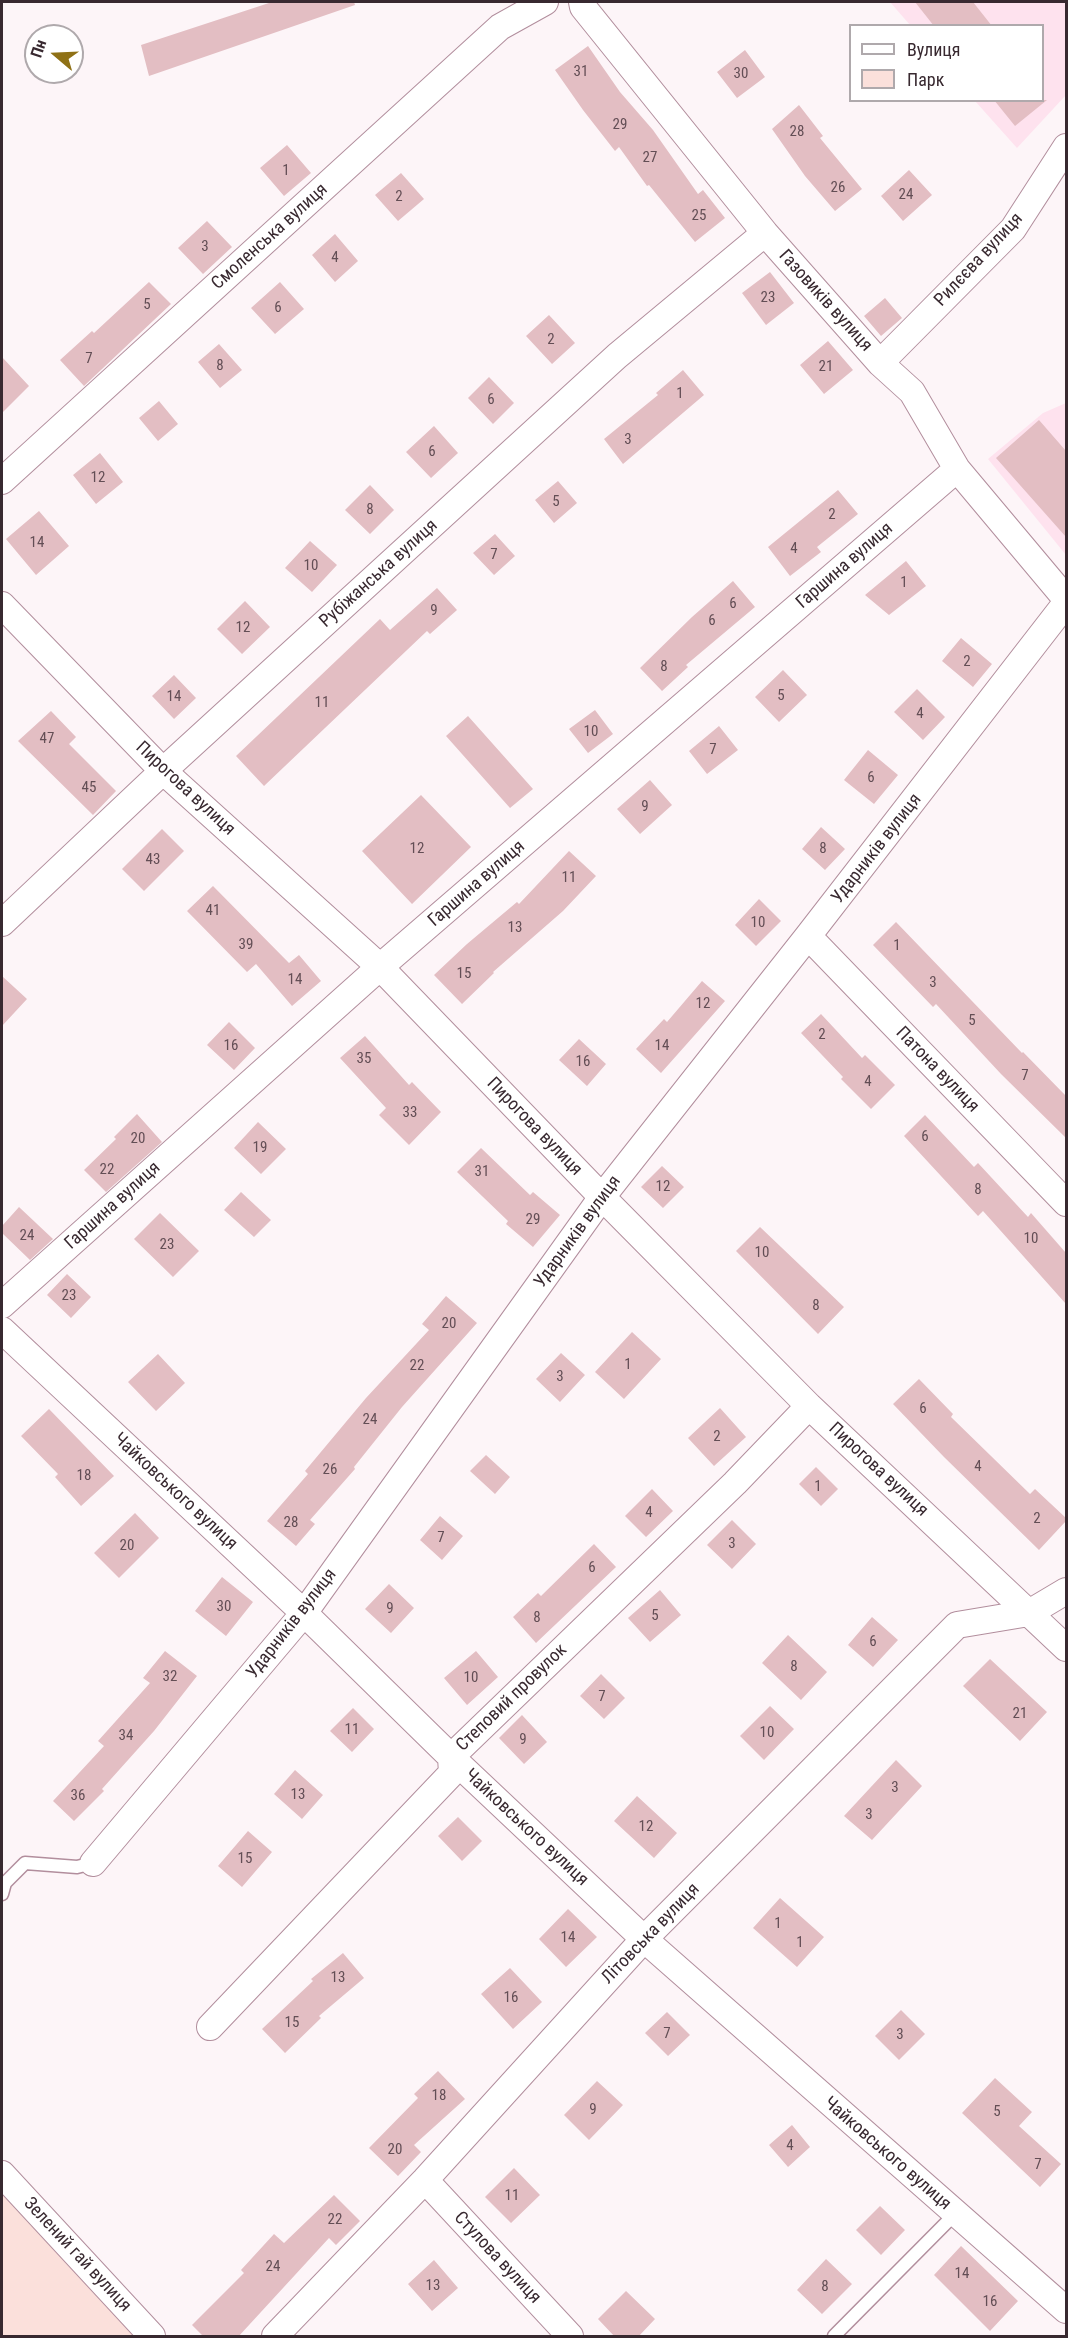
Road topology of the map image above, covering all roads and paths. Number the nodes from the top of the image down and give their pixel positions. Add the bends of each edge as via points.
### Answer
1 (545, 2) edge
2 (558, 2) edge
3 (583, 4) edge
4 (1066, 147) edge
5 (765, 233) junction
6 (880, 363) junction
7 (957, 469) junction
8 (2, 481) edge
9 (1066, 601) edge
10 (2, 605) edge
11 (163, 771) junction
12 (2, 923) edge
13 (808, 936) junction
14 (380, 967) junction
15 (602, 1197) junction
16 (1066, 1203) edge
17 (2, 1305) edge
18 (2, 1330) edge
19 (809, 1406) junction
20 (1066, 1591) edge
21 (304, 1613) junction
22 (1029, 1613) junction
23 (1066, 1648) edge
24 (451, 1757) junction
25 (93, 1863) joint
26 (2, 1894) edge
27 (644, 1939) junction
28 (210, 2027) dead end
29 (2, 2174) edge
30 (425, 2180) junction
31 (956, 2214) junction
32 (1066, 2310) edge
33 (152, 2337) edge
34 (275, 2337) edge
35 (570, 2337) edge
36 (834, 2337) edge

1 - 8 street, Смоленська вулиця via 501,27
2 - 3 street
3 - 5 street, Газовиків вулиця
4 - 6 street, Рилєєва вулиця via 1013,229
5 - 6 street, Газовиків вулиця
5 - 11 street, Рубіжанська вулиця via 617,356
6 - 7 street, Газовиків вулиця via 912,392
7 - 9 street, Газовиків вулиця
7 - 14 street, Гаршина вулиця
9 - 13 street, Ударників вулиця
10 - 11 street, Пирогова вулиця
11 - 12 street, Рубіжанська вулиця
11 - 14 street, Пирогова вулиця
13 - 15 street, Ударників вулиця
13 - 16 street, Патона вулиця
14 - 15 street, Пирогова вулиця
14 - 17 street, Гаршина вулиця
15 - 19 street, Пирогова вулиця
15 - 21 street, Ударників вулиця
18 - 21 street, Чайковського вулиця
19 - 22 street, Пирогова вулиця
19 - 24 street, Степовий провулок via 735,1483
20 - 22 street, Літовська вулиця
21 - 24 street, Чайковського вулиця
21 - 25 street, Ударників вулиця
22 - 23 street, Пирогова вулиця
22 - 27 street, Літовська вулиця via 957,1625
24 - 27 street, Чайковського вулиця
24 - 28 street, Степовий провулок via 452,1773
25 - 26 lane via 77,1867 25,1863 5,1883
27 - 30 street, Літовська вулиця
27 - 31 street, Чайковського вулиця
29 - 33 street, Зелений гай вулиця
30 - 34 street, Літовська вулиця
30 - 35 street, Стулова вулиця
31 - 32 street, Чайковського вулиця
31 - 36 lane

